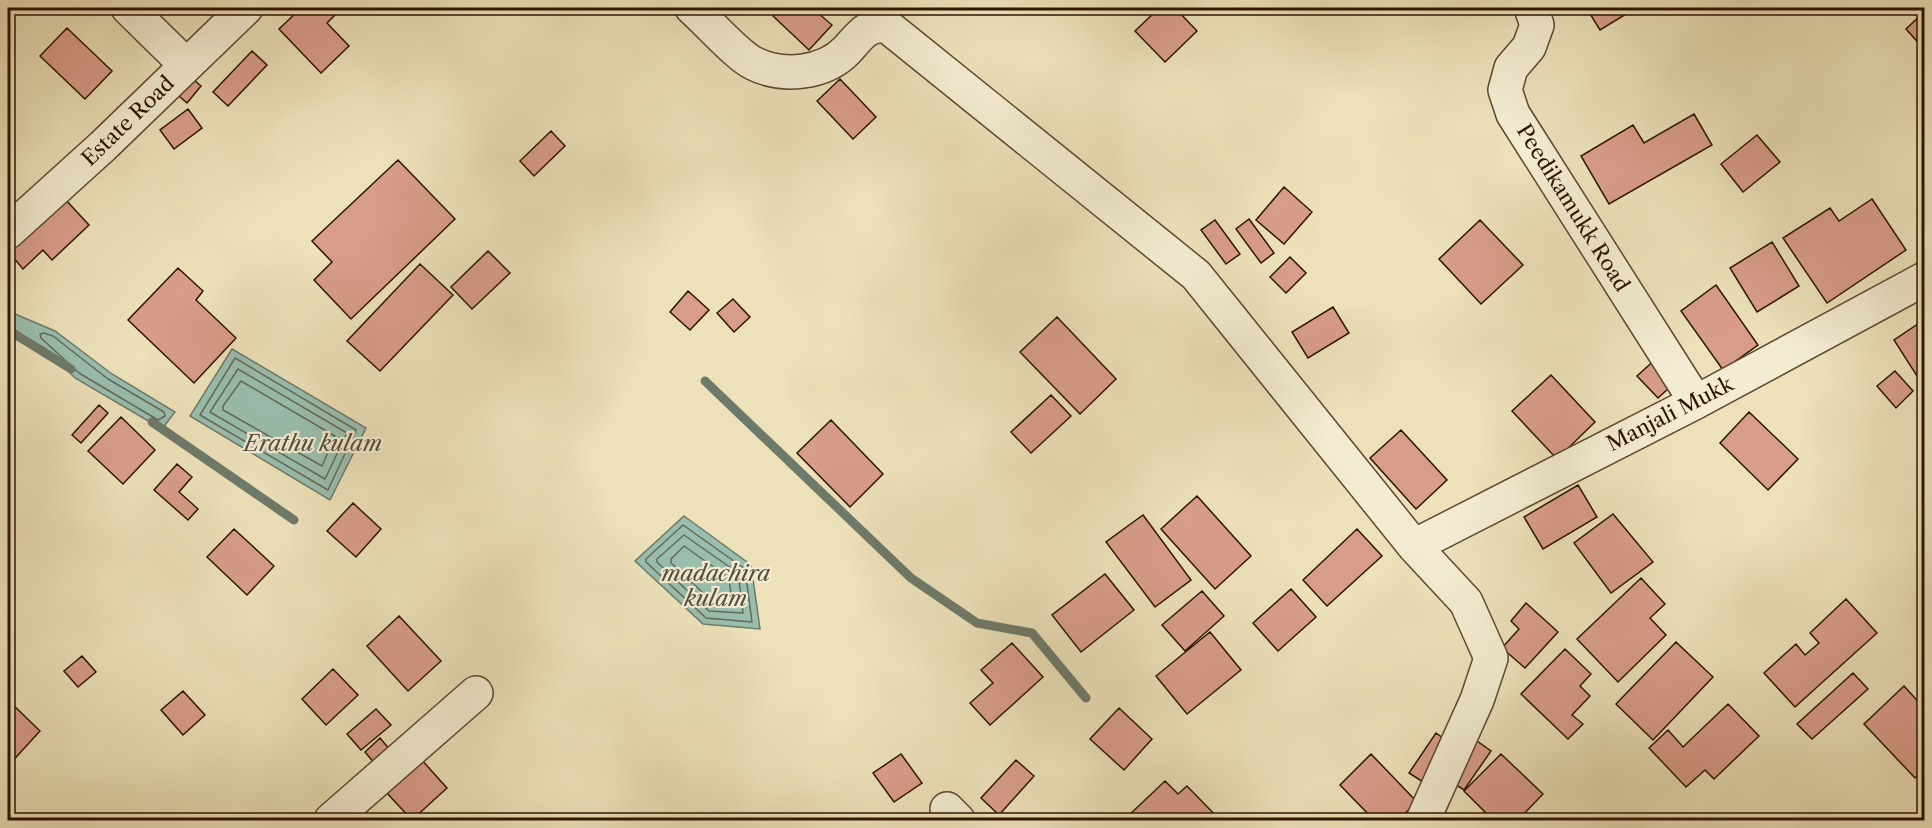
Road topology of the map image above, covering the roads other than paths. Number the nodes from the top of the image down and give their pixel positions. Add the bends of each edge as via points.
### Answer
1 (128, 8) edge
2 (246, 8) edge
3 (692, 8) edge
4 (1531, 8) edge
5 (186, 65) junction
6 (8, 232) edge
7 (1924, 279) edge
8 (1696, 402) junction
9 (1414, 546) junction
10 (476, 693) dead end
11 (331, 820) edge
12 (1423, 820) edge

1 - 5 street
2 - 5 street, Estate Road
3 - 9 street via 752,63 798,73 826,66 864,30 887,26 1196,275
4 - 8 street, Peedikamukk Road via 1537,25 1529,47 1511,69 1505,90 1513,114
5 - 6 street, Estate Road
7 - 8 street, Manjali Mukk
8 - 9 street, Manjali Mukk
9 - 12 street via 1466,603 1491,658 1477,700
10 - 11 street

